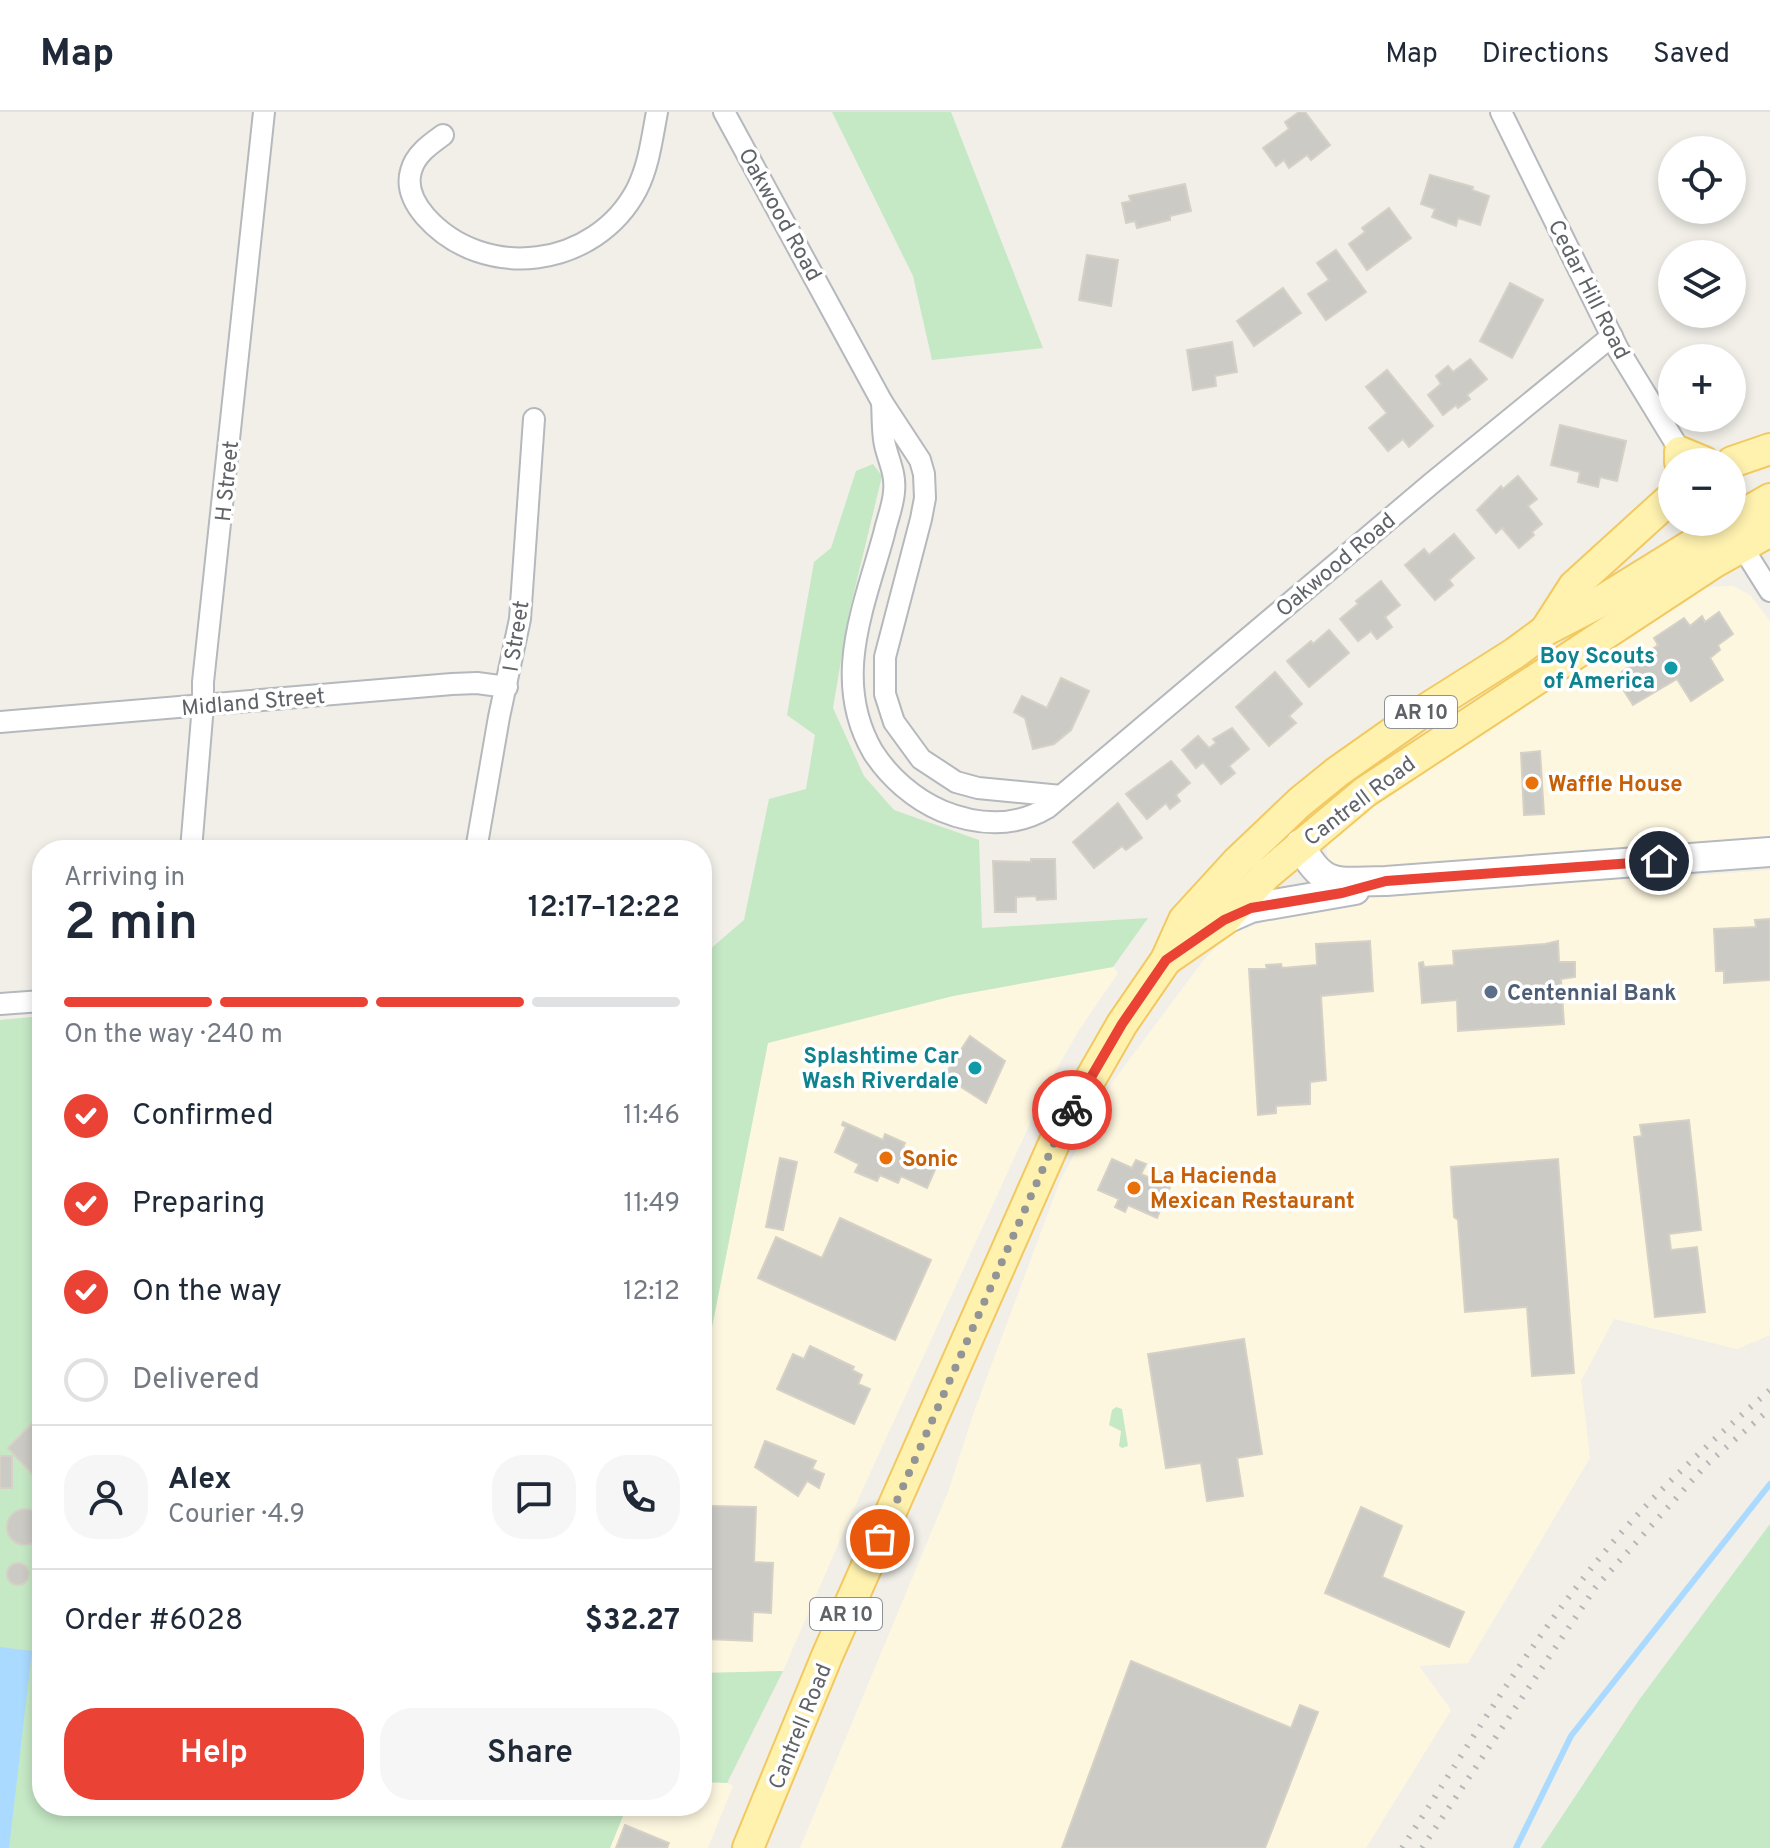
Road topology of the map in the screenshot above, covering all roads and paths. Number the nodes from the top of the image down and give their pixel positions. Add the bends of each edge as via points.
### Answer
1 (264, 112) edge
2 (657, 112) edge
3 (724, 112) edge
4 (1501, 112) edge
5 (443, 135) dead end
6 (1612, 336) junction
7 (882, 402) junction
8 (534, 419) dead end
9 (1681, 448) edge
10 (1770, 449) edge
11 (1746, 457) edge
12 (1770, 499) edge
13 (1658, 510) edge
14 (1746, 517) edge
15 (1746, 528) edge
16 (1770, 531) edge
17 (1716, 536) edge
18 (1727, 536) edge
19 (1737, 536) edge
20 (1770, 591) edge
21 (1546, 630) junction
22 (507, 687) junction
23 (203, 705) junction
24 (0, 722) edge
25 (1061, 796) junction
26 (192, 840) edge
27 (478, 840) edge
28 (1300, 844) junction
29 (1770, 852) edge
30 (1386, 881) junction
31 (1224, 920) junction
32 (1166, 960) junction
33 (32, 1002) edge
34 (0, 1004) edge
35 (748, 1848) edge

1 - 23 street, H Street
2 - 5 street via 645,170 630,202 585,243 548,257 498,258 475,251 438,229 419,209 410,192 410,172 424,149
3 - 7 street, Oakwood Road
4 - 6 street, Cedar Hill Road
6 - 9 street, Cedar Hill Road
6 - 25 street, Oakwood Road
7 - 25 street, Oakwood Road via 924,474 921,519 885,657 885,694 894,722 921,759 956,782
7 - 25 street, Oakwood Road via 894,494 851,664 852,691 866,739 893,777 920,800 952,815 996,823 1019,821
8 - 22 street, I Street via 520,619
10 - 11 main road
12 - 14 main road, Cantrell Road / AR 10
13 - 21 main road via 1574,586
15 - 16 main road, Cantrell Road / AR 10
17 - 21 main road, Cantrell Road / AR 10
18 - 28 main road, Cantrell Road / AR 10 via 1713,563 1407,763
19 - 20 street
21 - 32 main road, Cantrell Road / AR 10 via 1300,802 1197,904
22 - 23 street, Midland Street via 452,684
22 - 27 street, I Street
23 - 24 street, Midland Street
23 - 26 street, H Street
28 - 30 street via 1315,871 1331,881
28 - 31 main road, Cantrell Road / AR 10
29 - 30 street
30 - 31 street via 1251,908
31 - 32 main road, Cantrell Road / AR 10
32 - 35 main road, Cantrell Road / AR 10 via 1056,1139 827,1656
33 - 34 street

